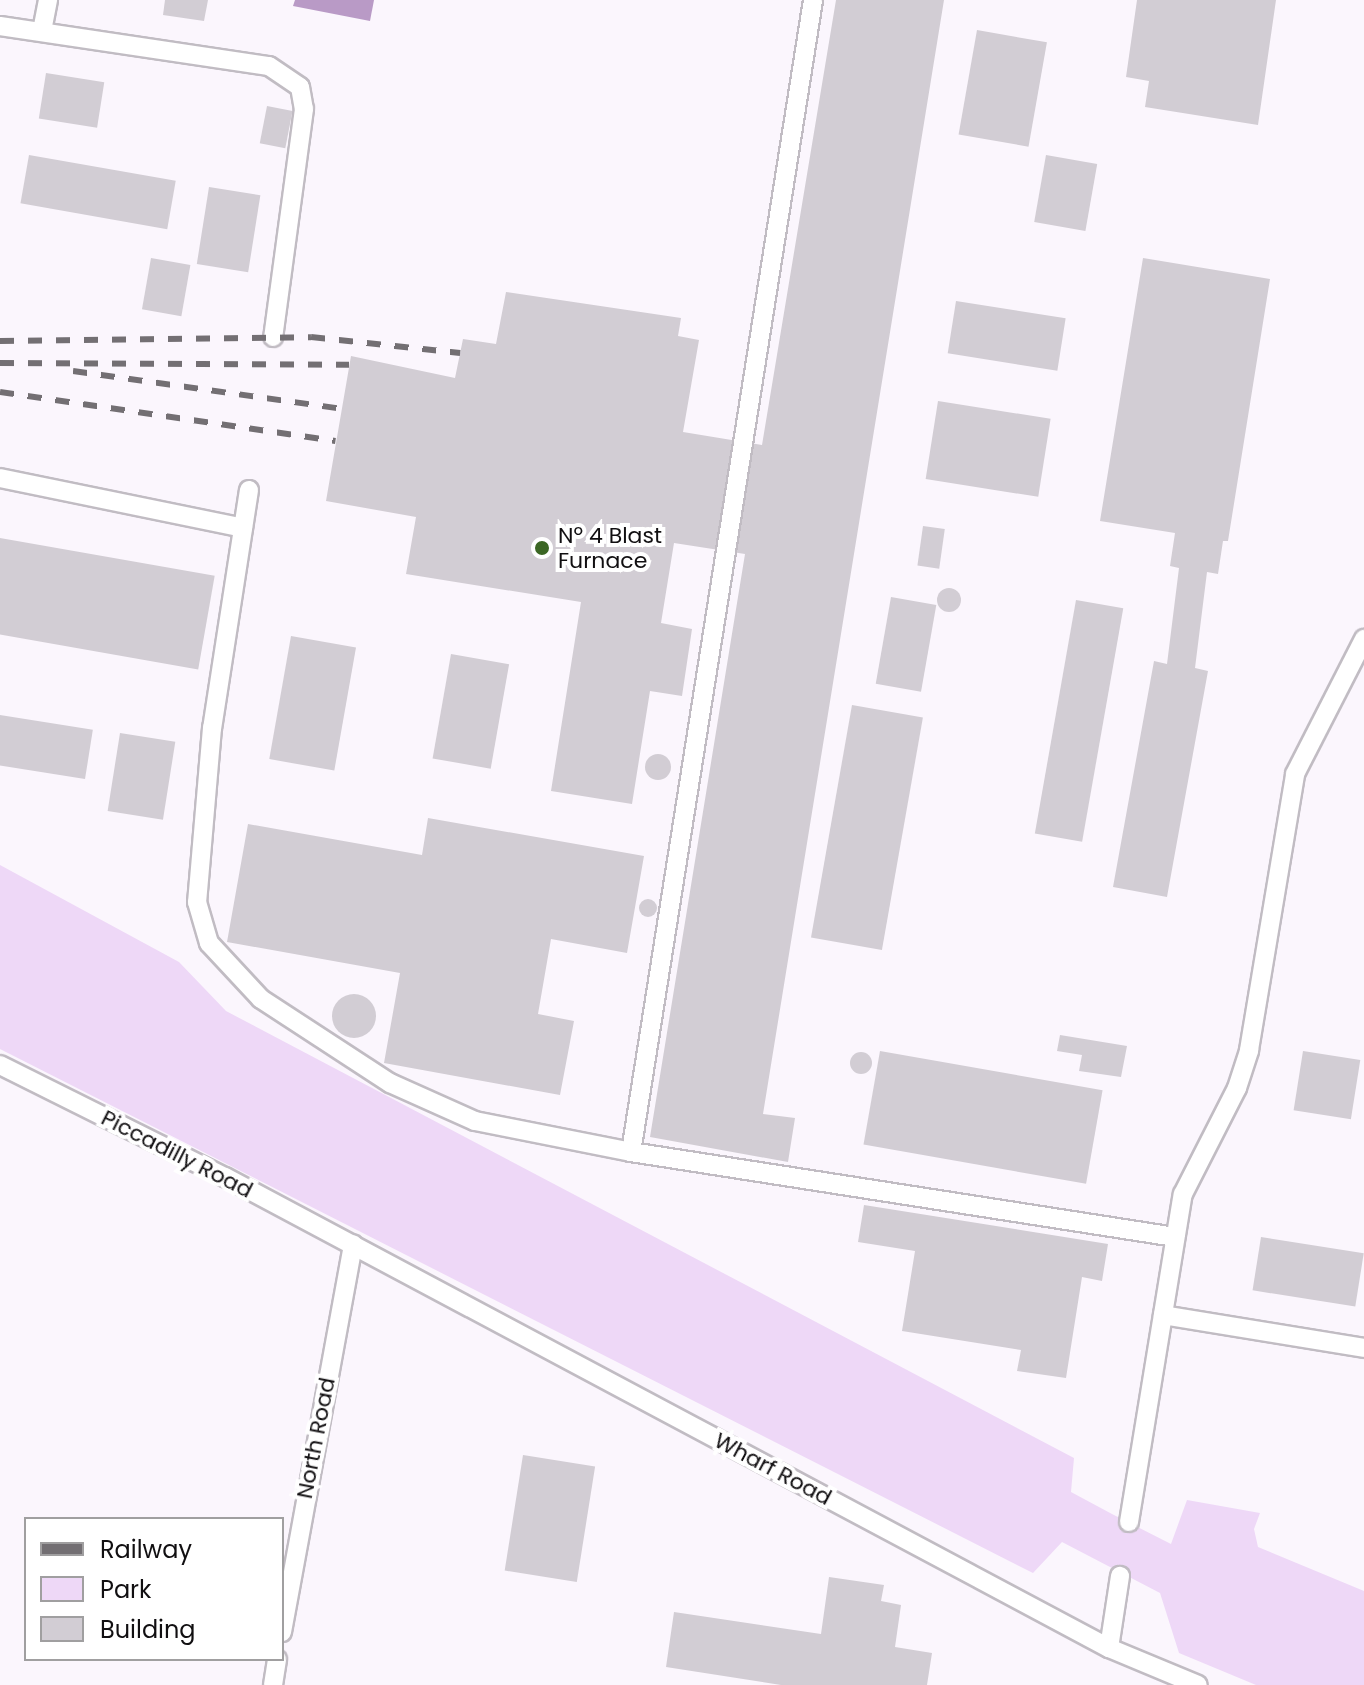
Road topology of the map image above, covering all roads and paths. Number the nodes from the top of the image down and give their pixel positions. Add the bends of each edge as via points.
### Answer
1 (48, 0) edge
2 (813, 0) edge
3 (0, 26) edge
4 (42, 31) junction
5 (273, 337) dead end
6 (0, 478) edge
7 (249, 490) dead end
8 (243, 528) junction
9 (1364, 639) edge
10 (0, 1065) edge
11 (631, 1152) junction
12 (1175, 1237) junction
13 (353, 1244) junction
14 (1163, 1315) junction
15 (1364, 1348) edge
16 (1129, 1522) dead end
17 (1120, 1576) dead end
18 (284, 1621) edge
19 (1109, 1648) junction
20 (277, 1661) edge
21 (273, 1685) edge
22 (1198, 1685) edge

1 - 4 lane
2 - 11 lane
3 - 4 lane
4 - 5 lane via 269,66 300,87 304,109
6 - 8 lane
7 - 8 lane
8 - 11 lane via 196,875 199,917 209,943 239,980 300,1028 443,1110 512,1130
9 - 12 lane via 1295,774 1249,1050 1237,1088 1189,1177
10 - 13 lane, Piccadilly Road
11 - 12 lane
12 - 14 lane
13 - 18 lane, North Road
13 - 19 lane, Wharf Road
14 - 15 lane
14 - 16 lane
17 - 19 lane
19 - 22 lane, Wharf Road
20 - 21 lane

